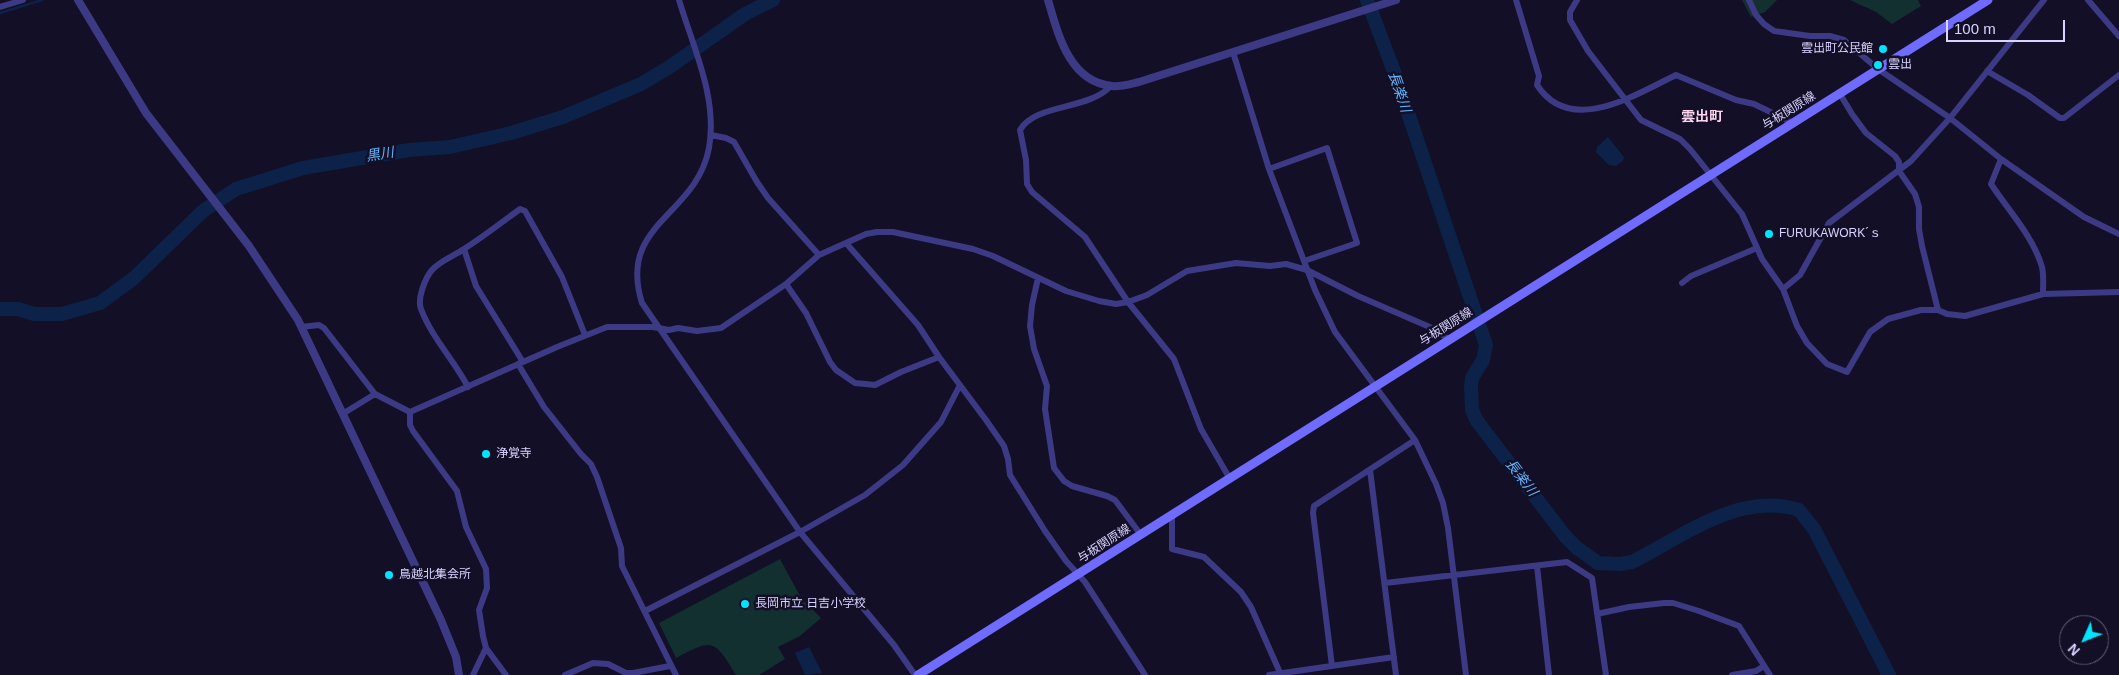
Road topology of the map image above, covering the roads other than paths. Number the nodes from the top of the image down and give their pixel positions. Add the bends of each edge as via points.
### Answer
1 (22, 0) edge
2 (78, 0) edge
3 (679, 0) edge
4 (1048, 0) edge
5 (1396, 0) edge
6 (1516, 0) edge
7 (1577, 0) edge
8 (1749, 0) edge
9 (2044, 0) edge
10 (2088, 0) edge
11 (1985, 1) edge
12 (0, 7) edge
13 (2119, 36) edge
14 (1233, 52) junction
15 (1878, 69) junction
16 (1987, 71) junction
17 (2119, 75) edge
18 (1111, 86) junction
19 (1840, 94) junction
20 (1624, 99) junction
21 (1950, 118) junction
22 (1792, 123) junction
23 (711, 134) junction
24 (2001, 159) junction
25 (1269, 169) junction
26 (1898, 171) junction
27 (1710, 176) junction
28 (2119, 234) edge
29 (846, 243) junction
30 (1757, 248) junction
31 (464, 249) junction
32 (819, 255) junction
33 (1304, 261) junction
34 (1307, 270) junction
35 (1038, 278) junction
36 (1682, 283) dead end
37 (786, 284) junction
38 (1784, 289) junction
39 (2119, 292) edge
40 (2042, 294) junction
41 (1128, 302) junction
42 (1938, 310) junction
43 (302, 327) junction
44 (661, 328) junction
45 (585, 336) junction
46 (1450, 340) junction
47 (939, 357) junction
48 (521, 363) junction
49 (960, 385) junction
50 (468, 387) junction
51 (1374, 387) junction
52 (375, 394) junction
53 (410, 412) junction
54 (344, 413) junction
55 (1415, 440) junction
56 (1370, 470) junction
57 (1230, 480) junction
58 (1172, 517) junction
59 (800, 532) junction
60 (1141, 535) junction
61 (1537, 566) junction
62 (1079, 575) junction
63 (1455, 575) junction
64 (1385, 583) junction
65 (645, 611) junction
66 (1598, 614) junction
67 (486, 648) junction
68 (1394, 657) junction
69 (670, 666) junction
70 (1332, 666) junction
71 (1764, 666) junction
72 (1281, 674) edge
73 (459, 675) edge
74 (473, 675) edge
75 (506, 675) edge
76 (565, 675) edge
77 (676, 675) edge
78 (916, 675) edge
79 (1145, 675) edge
80 (1269, 675) edge
81 (1396, 675) edge
82 (1466, 675) edge
83 (1548, 675) edge
84 (1606, 675) edge
85 (1732, 675) edge
86 (1770, 675) edge

1 - 12 street
2 - 43 street via 146,113 264,266
3 - 23 street via 710,105
4 - 18 street via 1071,60 1084,74
5 - 14 street
6 - 20 street via 1541,92 1565,106 1585,111 1608,107
7 - 20 street via 1570,12 1573,27
8 - 15 street via 1756,15 1774,31 1844,40
9 - 16 street
10 - 13 street
11 - 15 main road, 与板関原線
14 - 18 street via 1139,82
14 - 25 street
15 - 19 main road, 与板関原線
15 - 21 street
16 - 17 street via 2060,118
16 - 21 street
18 - 41 street via 1098,97 1027,120 1020,130 1027,184 1032,192 1085,237
19 - 22 main road, 与板関原線
19 - 26 street via 1866,133 1895,156 1899,162
20 - 22 street via 1676,75 1736,100 1754,104
20 - 27 street via 1641,120 1680,139
21 - 24 street
21 - 26 street
22 - 27 main road, 与板関原線
23 - 32 street via 734,142 762,190
23 - 44 street via 706,159 695,184 650,233 638,259 637,288 642,303
24 - 28 street via 2084,217
24 - 40 street via 1991,184 2036,254 2043,274
25 - 33 street
25 - 33 street via 1327,148 1357,243
26 - 38 street via 1829,223 1800,275
26 - 42 street via 1917,201 1922,246
27 - 30 street via 1742,214
27 - 46 main road, 与板関原線
29 - 32 street
29 - 35 street via 866,234 893,232 974,249
29 - 47 street via 918,325
30 - 36 street via 1691,276
30 - 38 street
31 - 45 street via 520,210 525,211 562,277
31 - 48 street via 476,286
31 - 50 street via 431,272 420,307
32 - 37 street
33 - 34 street
34 - 41 street via 1286,264 1236,263 1187,271 1147,295
34 - 46 street via 1432,328
34 - 51 street via 1335,332
35 - 41 street via 1099,301
35 - 60 street via 1030,326 1047,386 1045,409 1054,468 1072,486 1115,500
37 - 44 street via 721,328 710,331
37 - 47 street via 806,313 830,362 855,383 875,386
38 - 42 street via 1797,326 1807,343 1827,364 1847,372 1870,332 1880,324 1921,310
39 - 40 street
40 - 42 street via 1965,316
41 - 57 street via 1174,359 1201,429
43 - 52 street via 324,328
43 - 54 street
44 - 45 street via 615,326
44 - 59 street
45 - 48 street
46 - 51 main road, 与板関原線
47 - 49 street
48 - 50 street
48 - 65 street via 544,407 591,464 621,548 622,566
49 - 59 street via 941,422 903,465 865,495
49 - 62 street via 1004,446 1010,474 1045,530
50 - 53 street
51 - 55 street
51 - 57 main road, 与板関原線
52 - 53 street
52 - 54 street
53 - 67 street via 413,431 458,492 466,527 486,569 487,588 479,616
54 - 73 street via 441,620 456,657
55 - 56 street
55 - 63 street via 1443,503
56 - 64 street
56 - 70 street via 1314,506
57 - 58 main road, 与板関原線
58 - 60 main road, 与板関原線
58 - 72 street via 1172,549 1204,557 1241,592
59 - 65 street
59 - 78 street
60 - 62 main road, 与板関原線
61 - 63 street
61 - 66 street via 1567,562 1592,578
61 - 83 street
62 - 78 main road, 与板関原線
62 - 79 street
63 - 64 street
63 - 82 street
64 - 68 street
65 - 69 street
66 - 71 street via 1664,603 1682,605 1739,626
66 - 84 street
67 - 74 street
67 - 75 street
68 - 70 street
68 - 81 street
69 - 76 street via 626,673 608,664 593,662
69 - 77 street
70 - 72 street
71 - 85 street via 1756,671
71 - 86 street
72 - 80 street

